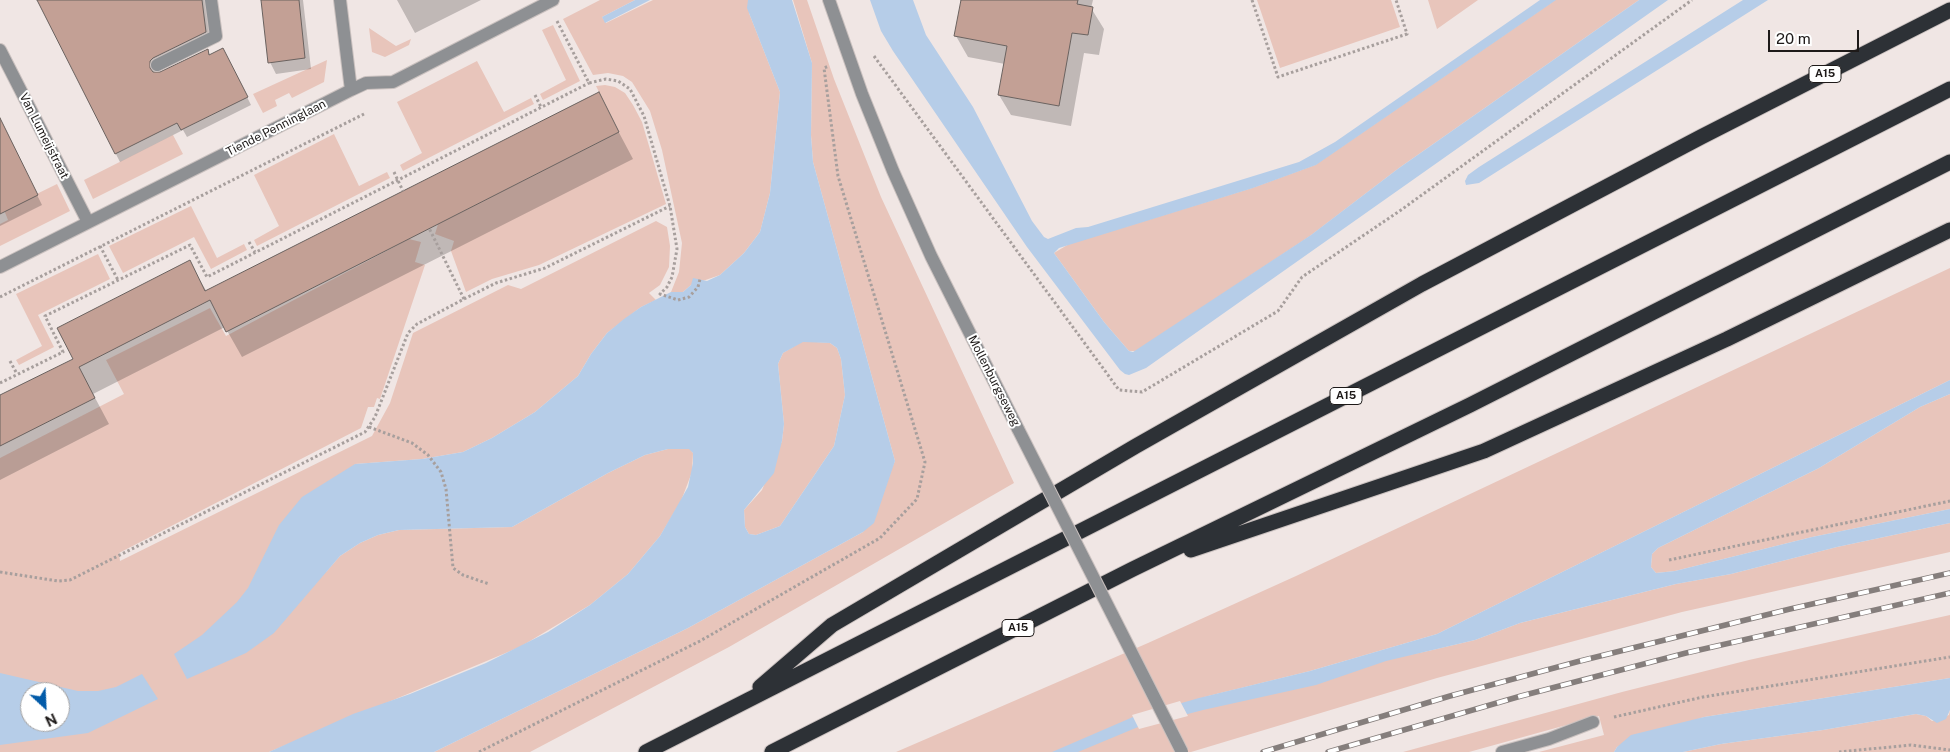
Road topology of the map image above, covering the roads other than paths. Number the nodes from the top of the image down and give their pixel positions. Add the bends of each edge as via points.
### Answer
1 (211, 0) edge
2 (340, 0) edge
3 (829, 0) edge
4 (551, 1) edge
5 (1950, 10) edge
6 (0, 50) edge
7 (157, 65) dead end
8 (1950, 89) edge
9 (352, 90) junction
10 (1950, 162) edge
11 (88, 222) junction
12 (1950, 230) edge
13 (0, 267) edge
14 (1133, 569) junction
15 (742, 703) junction
16 (1593, 722) road end
17 (646, 752) edge
18 (772, 752) edge
19 (1182, 752) edge
20 (1502, 752) edge

1 - 7 street via 216,36
2 - 9 street
3 - 19 street, Mollenburgseweg, bridge via 892,171 927,247
4 - 9 street, Tiende Penninglaan via 393,82 366,83
5 - 15 highway, A15 via 1431,280 1136,446 832,625
6 - 11 street, Van Lumeijstraat
8 - 15 highway, A15
9 - 11 street, Tiende Penninglaan
10 - 14 highway, A15 via 1470,406
11 - 13 street, Tiende Penninglaan
12 - 14 highway, A15 via 1484,451
14 - 18 highway, A15
15 - 17 highway, A15
16 - 20 street

